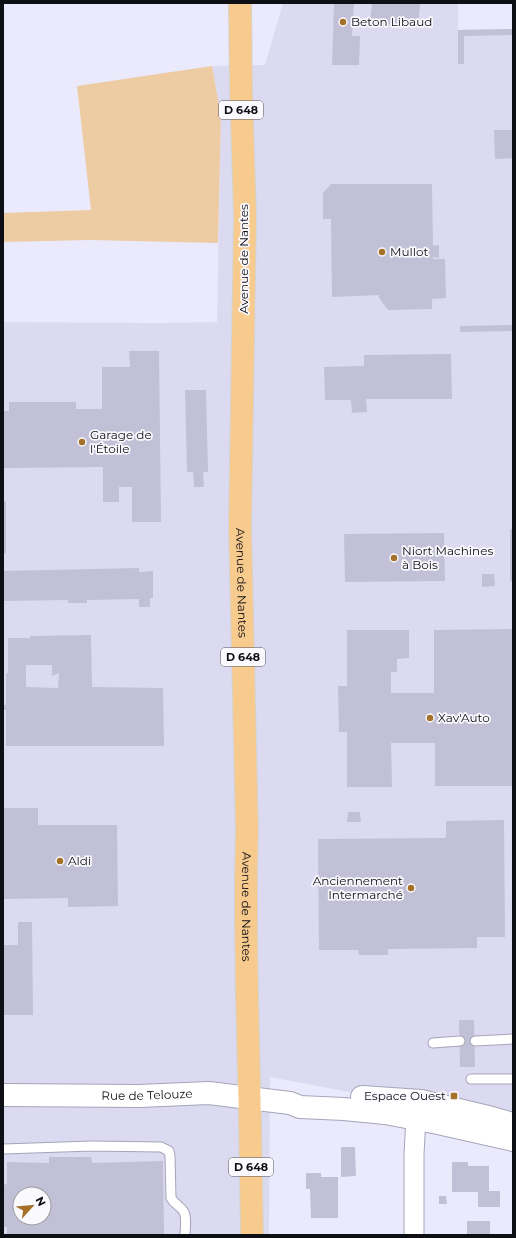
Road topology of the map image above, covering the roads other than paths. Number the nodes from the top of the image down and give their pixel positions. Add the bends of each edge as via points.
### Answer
1 (240, 3) edge
2 (513, 1039) edge
3 (460, 1041) dead end
4 (475, 1041) dead end
5 (433, 1042) dead end
6 (470, 1079) dead end
7 (513, 1080) edge
8 (3, 1095) edge
9 (250, 1098) junction
10 (290, 1103) junction
11 (416, 1118) junction
12 (513, 1124) edge
13 (513, 1140) edge
14 (3, 1149) edge
15 (185, 1235) edge
16 (252, 1235) edge
17 (414, 1235) edge

1 - 9 main road, Avenue de Nantes / D 648 via 245,216 240,527
2 - 4 lane
3 - 5 lane
6 - 7 lane
8 - 9 street, Rue de Telouze via 139,1096 209,1093
9 - 10 street, Rue de Telouze
9 - 16 main road, Avenue de Nantes / D 648
10 - 11 street, Rue de Telouze via 300,1107
10 - 12 street, Rue de Telouze via 309,1095 421,1101
11 - 13 street, Rue de Telouze
11 - 17 street
14 - 15 lane via 92,1146 165,1148 170,1156 171,1198 185,1213

